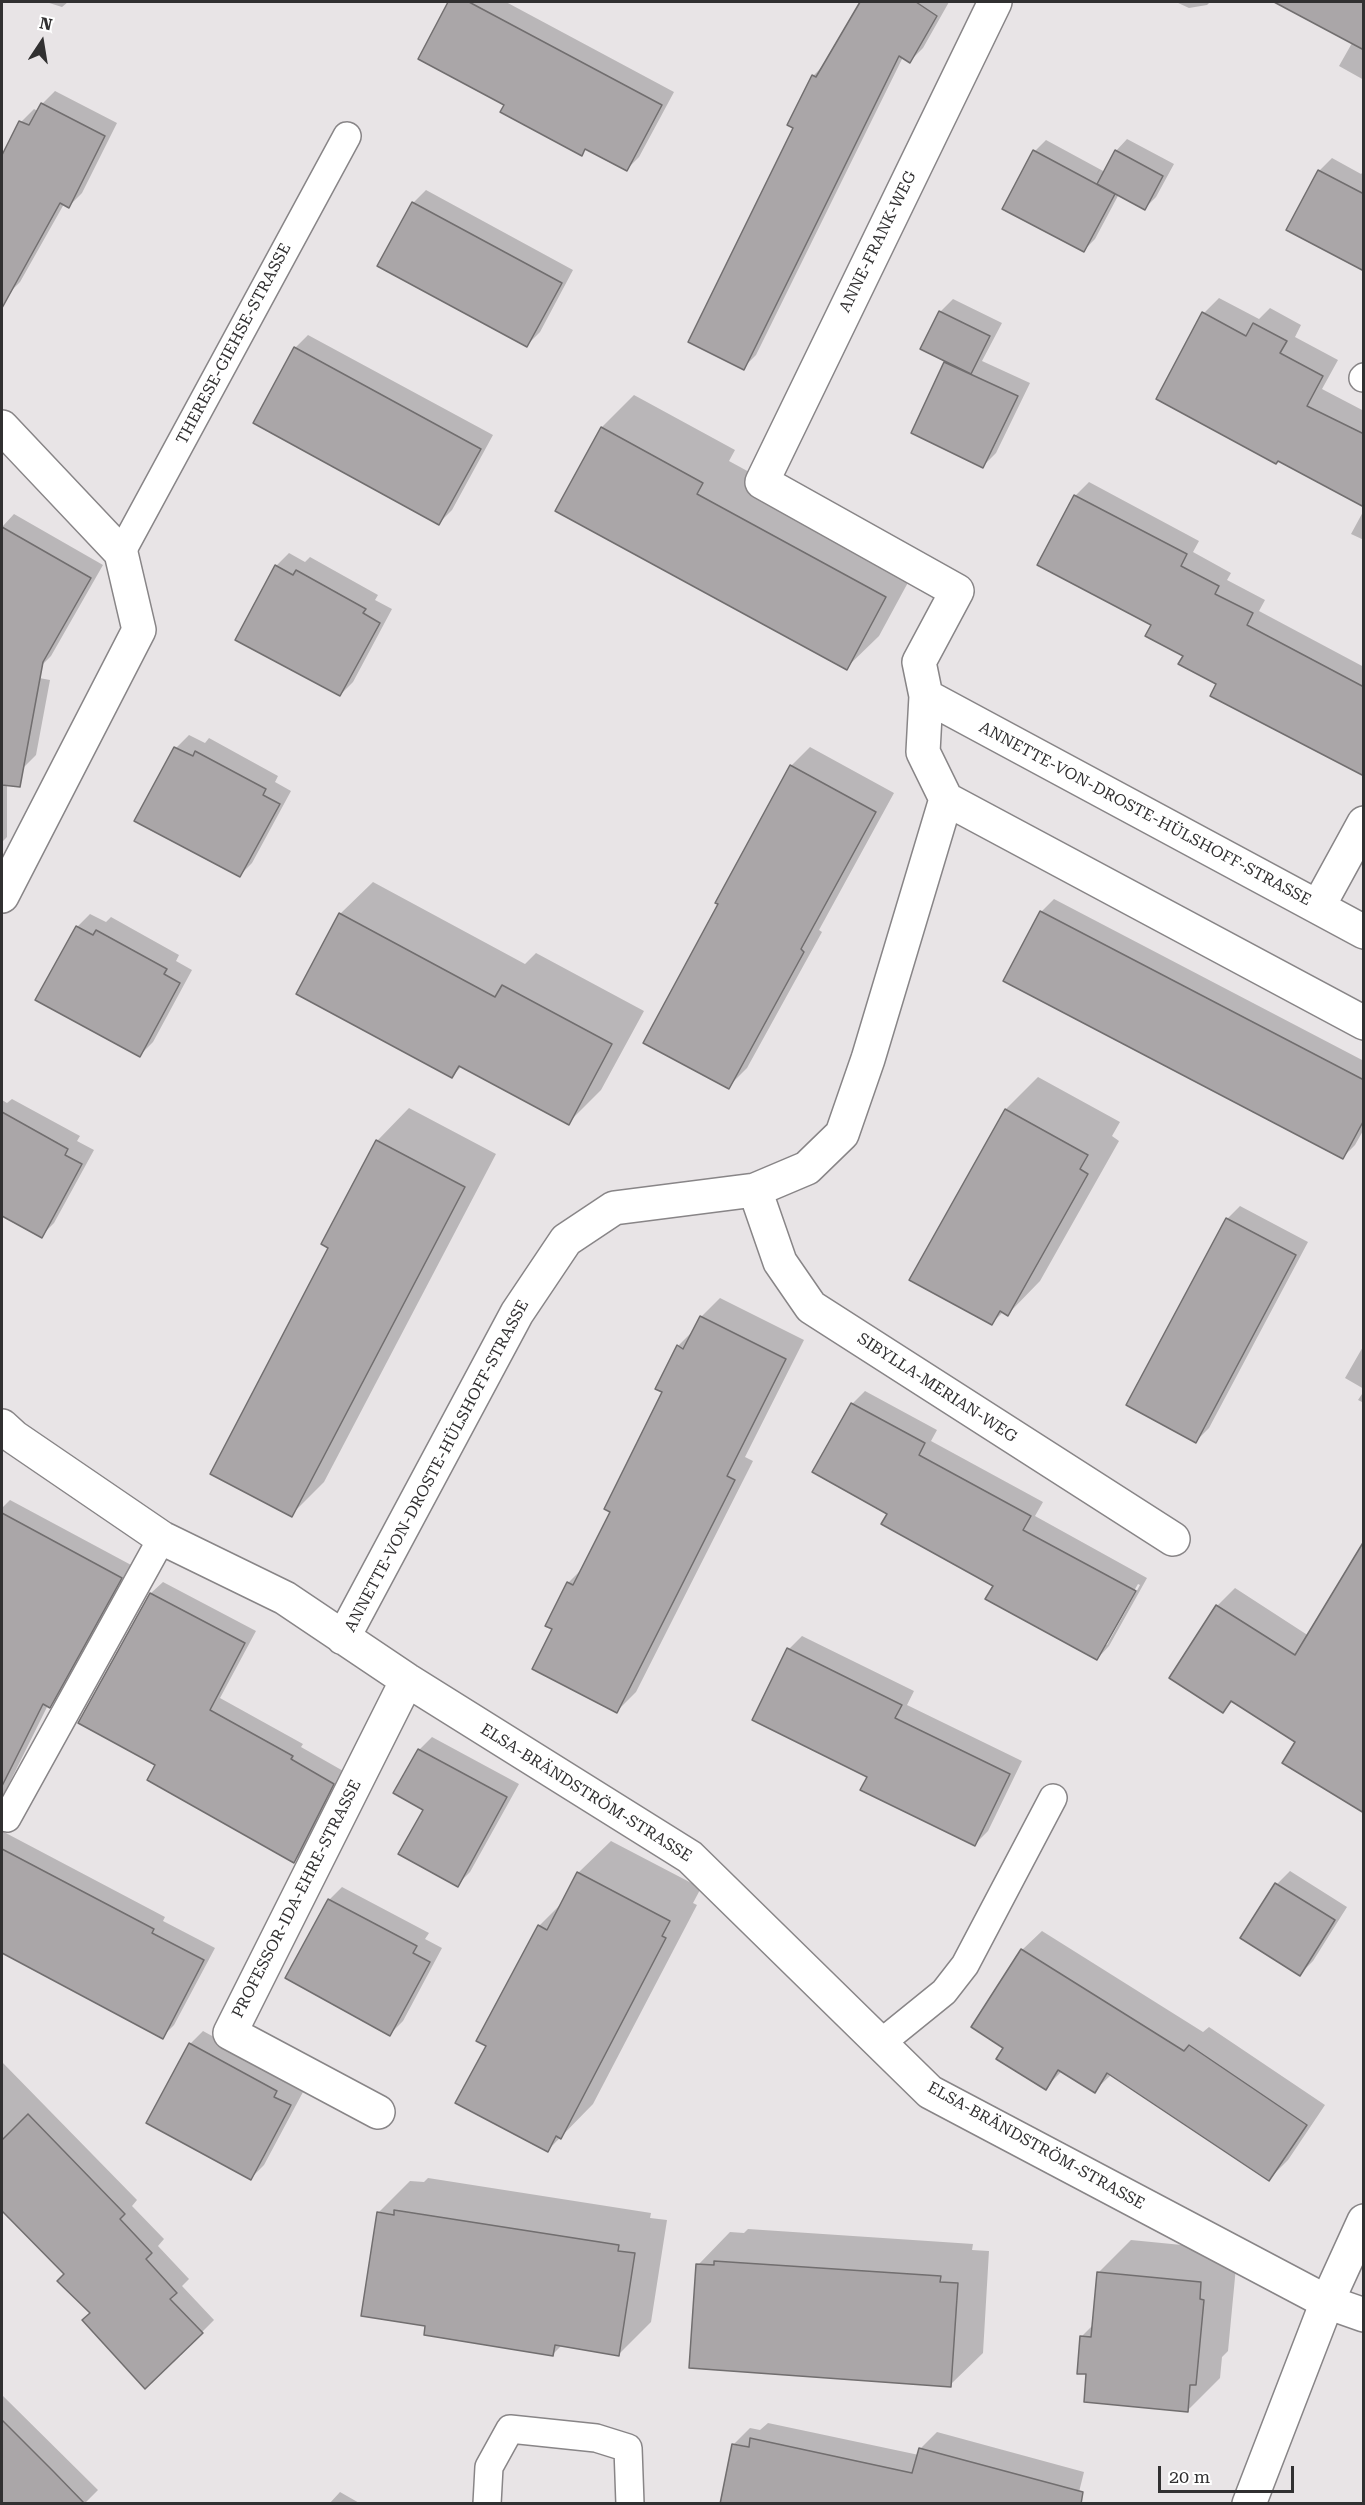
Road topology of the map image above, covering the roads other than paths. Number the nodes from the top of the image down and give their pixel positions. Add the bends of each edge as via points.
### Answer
1 (995, 2) edge
2 (347, 136) dead end
3 (2, 428) edge
4 (121, 553) junction
5 (926, 696) junction
6 (946, 799) junction
7 (1364, 823) edge
8 (2, 896) edge
9 (1318, 907) junction
10 (1364, 932) edge
11 (1364, 1023) edge
12 (755, 1190) junction
13 (2, 1426) edge
14 (162, 1538) junction
15 (1173, 1539) dead end
16 (344, 1638) junction
17 (407, 1680) junction
18 (1053, 1798) dead end
19 (8, 1818) dead end
20 (880, 2043) junction
21 (378, 2112) dead end
22 (1364, 2221) edge
23 (1327, 2302) junction
24 (1364, 2315) edge
25 (487, 2504) edge
26 (630, 2504) edge
27 (1248, 2504) edge

1 - 5 street, ANNE-FRANK-WEG via 762,482 957,591 919,662
2 - 4 lane, THERESE-GIEHSE-STRASSE
3 - 4 street
4 - 8 street via 139,630
5 - 6 street via 923,752
5 - 9 street, ANNETTE-VON-DROSTE-HÜLSHOFF-STRASSE
6 - 11 street
6 - 12 street, ANNETTE-VON-DROSTE-HÜLSHOFF-STRASSE via 842,1134 807,1168
7 - 9 street
9 - 10 street, ANNETTE-VON-DROSTE-HÜLSHOFF-STRASSE
12 - 15 street, SIBYLLA-MERIAN-WEG via 780,1262 812,1307
12 - 16 street, ANNETTE-VON-DROSTE-HÜLSHOFF-STRASSE via 614,1208 566,1240 517,1313
13 - 14 street, ELSA-BRÄNDSTRÖM-STRASSE
14 - 16 street, ELSA-BRÄNDSTRÖM-STRASSE via 285,1598
14 - 19 lane
16 - 17 street, ELSA-BRÄNDSTRÖM-STRASSE
17 - 20 street, ELSA-BRÄNDSTRÖM-STRASSE via 690,1857
17 - 21 street, PROFESSOR-IDA-EHRE-STRASSE via 230,2033
18 - 20 lane via 965,1965 945,1992
20 - 23 street, ELSA-BRÄNDSTRÖM-STRASSE via 930,2092
22 - 23 street
23 - 24 street, ELSA-BRÄNDSTRÖM-STRASSE
23 - 27 street
25 - 26 lane via 489,2467 510,2429 596,2438 628,2448

